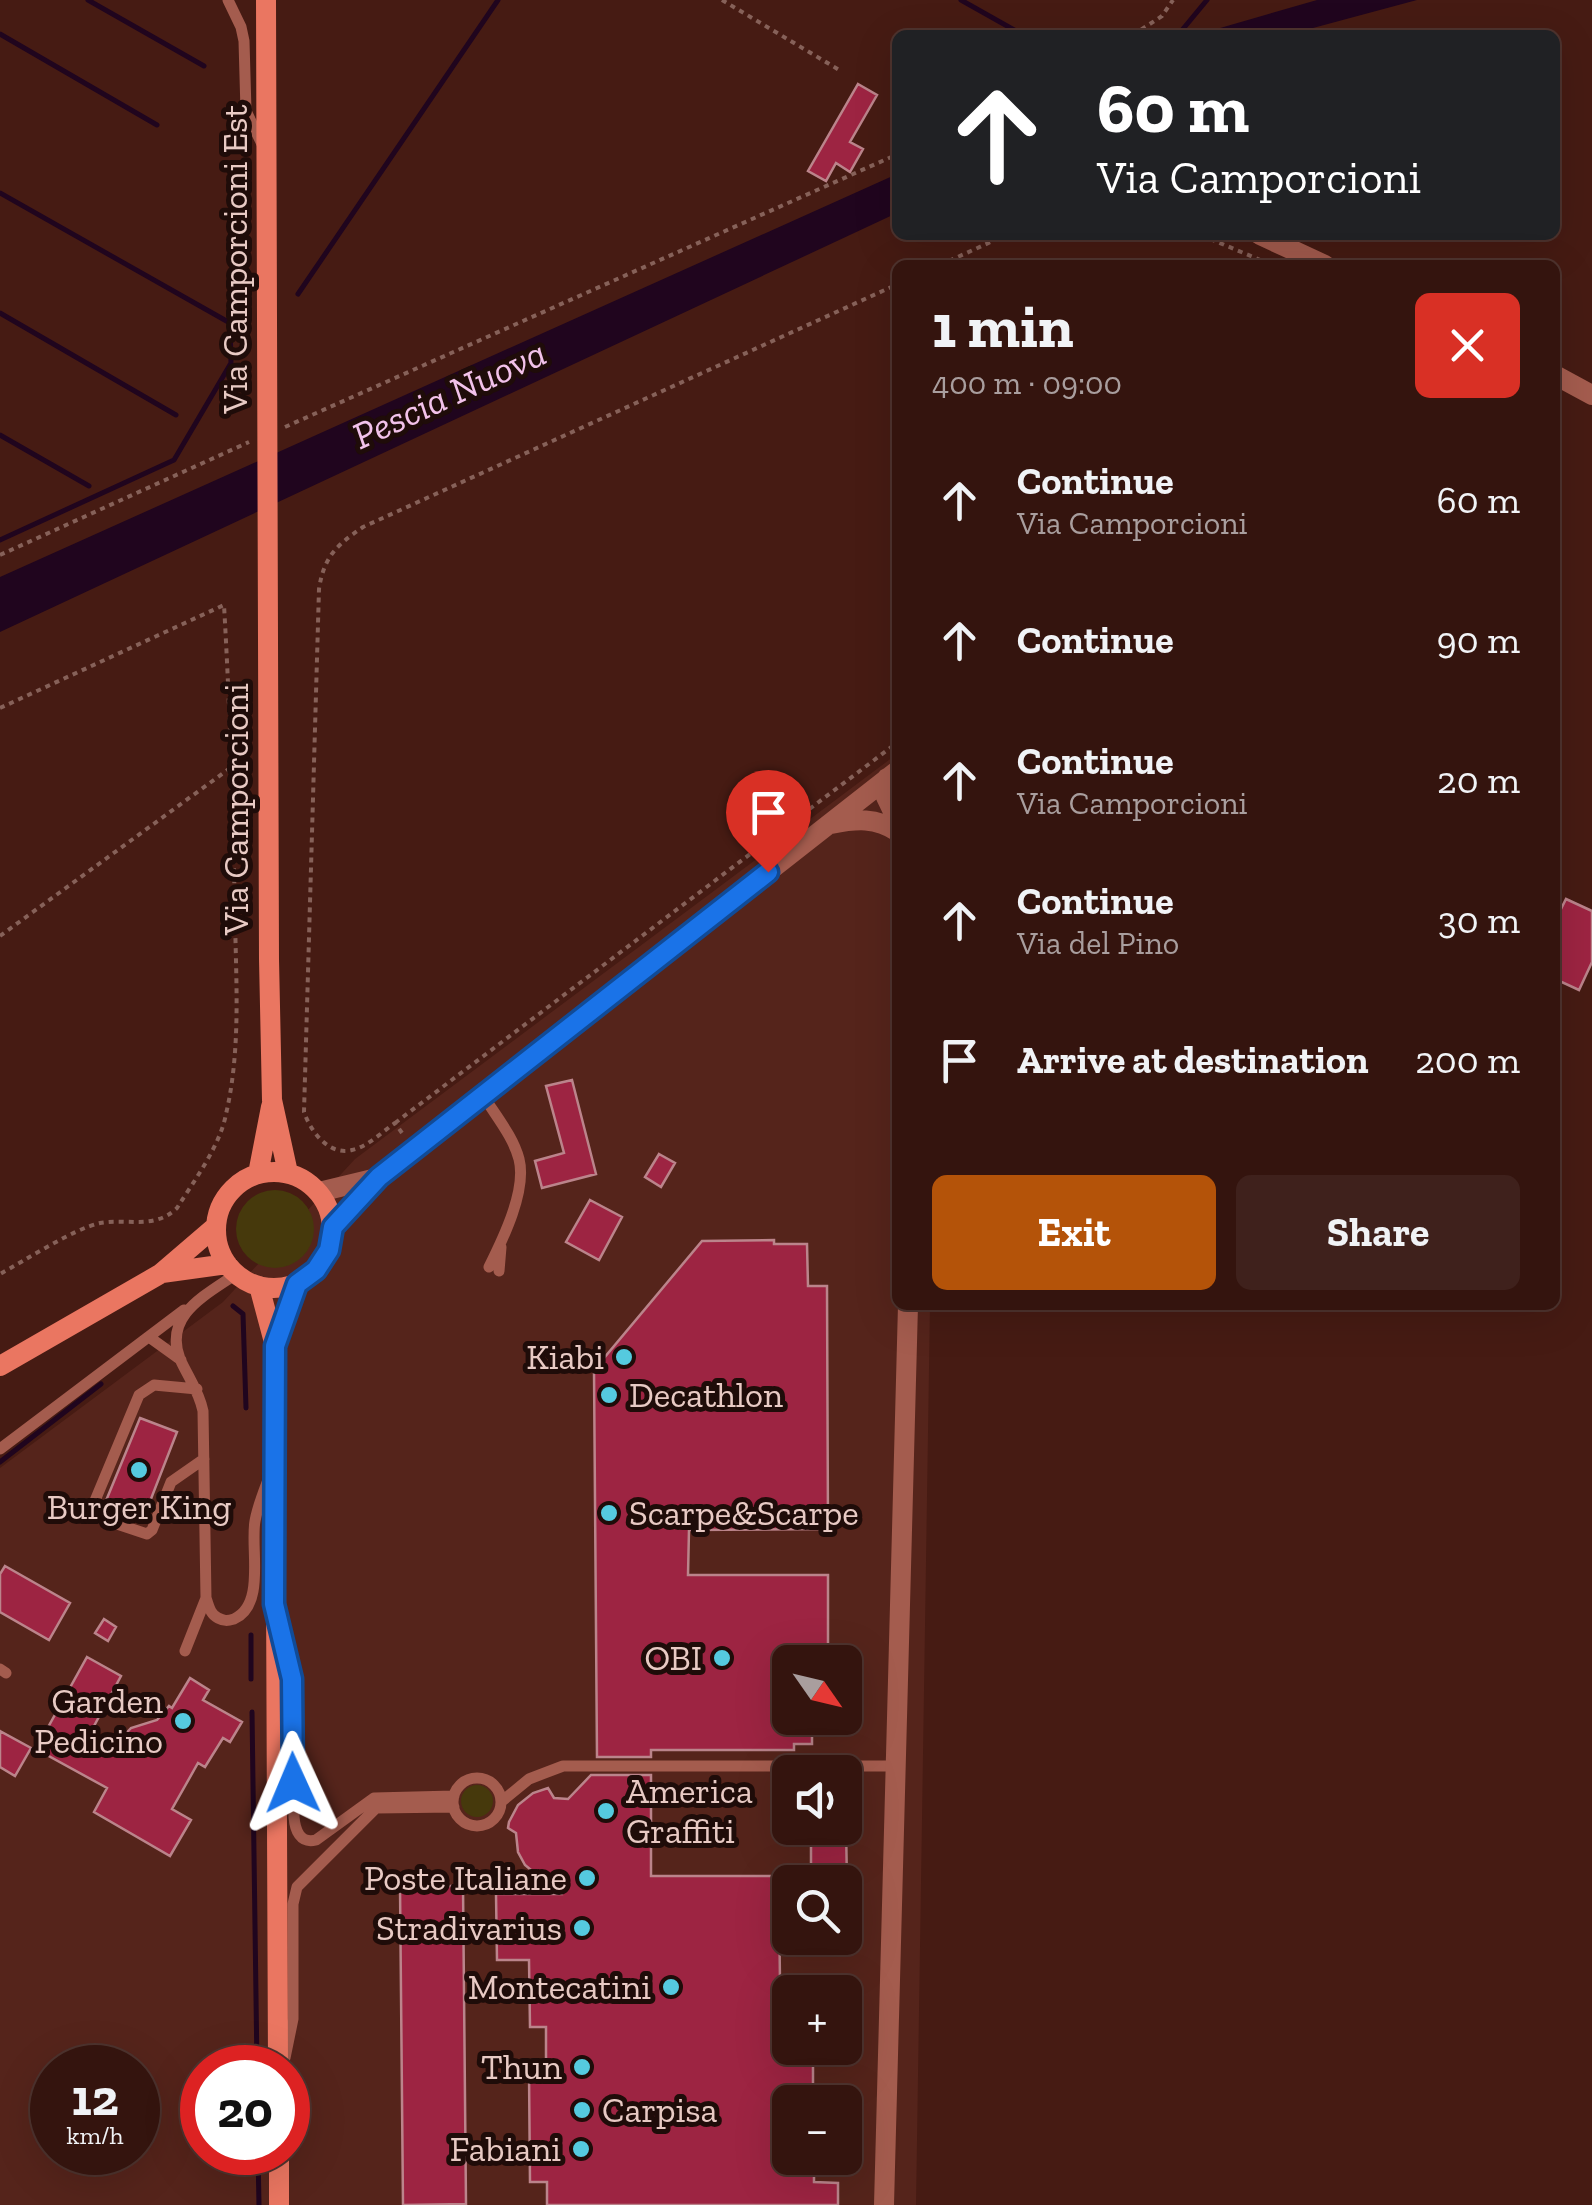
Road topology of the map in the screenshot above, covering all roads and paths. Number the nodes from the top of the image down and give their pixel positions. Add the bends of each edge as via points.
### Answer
1 (228, 0) edge
2 (266, 0) edge
3 (722, 0) edge
4 (1173, 0) edge
5 (1141, 30) edge
6 (841, 71) dead end
7 (267, 153) junction
8 (892, 157) edge
9 (995, 240) edge
10 (1213, 240) edge
11 (1271, 240) edge
12 (951, 260) edge
13 (1260, 260) edge
14 (1315, 260) edge
15 (892, 287) edge
16 (1560, 377) edge
17 (1592, 395) edge
18 (265, 437) junction
19 (268, 518) joint
20 (0, 555) edge
21 (0, 708) edge
22 (892, 747) edge
23 (232, 766) junction
24 (892, 776) edge
25 (892, 778) edge
26 (892, 810) edge
27 (829, 825) junction
28 (892, 829) edge
29 (0, 936) edge
30 (483, 1096) junction
31 (272, 1100) junction
32 (395, 1123) junction
33 (414, 1150) junction
34 (288, 1173) junction
35 (258, 1174) junction
36 (379, 1177) junction
37 (319, 1192) junction
38 (216, 1226) junction
39 (333, 1227) junction
40 (231, 1268) junction
41 (494, 1268) dead end
42 (0, 1274) edge
43 (160, 1274) junction
44 (297, 1284) junction
45 (258, 1286) junction
46 (186, 1309) junction
47 (908, 1310) edge
48 (149, 1336) junction
49 (275, 1346) junction
50 (181, 1360) junction
51 (0, 1366) edge
52 (197, 1389) junction
53 (0, 1449) edge
54 (204, 1459) junction
55 (274, 1461) junction
56 (206, 1598) junction
57 (274, 1604) junction
58 (185, 1651) dead end
59 (896, 1766) junction
60 (454, 1802) junction
61 (501, 1802) junction
62 (280, 2045) edge
63 (286, 2045) edge
64 (279, 2175) edge
65 (279, 2205) edge
66 (884, 2205) edge

1 - 7 lane via 244,41 246,110
2 - 7 main road, Via Camporcioni Est
3 - 6 path
4 - 5 path
7 - 18 main road, Via Camporcioni Est
8 - 18 path
9 - 12 path
10 - 13 path
11 - 14 street
15 - 32 path via 363,527 331,552 319,590 302,1101 314,1132 342,1151 358,1149
16 - 17 street
18 - 19 main road, Via Camporcioni Est
18 - 20 path
19 - 31 main road, Via Camporcioni
21 - 23 path via 224,605
22 - 32 path
23 - 29 path
23 - 42 path via 237,1018 219,1139 170,1215 98,1223
24 - 27 street
25 - 26 street via 886,797
27 - 28 street via 865,820
27 - 30 street
30 - 33 street
30 - 41 lane via 520,1166
31 - 34 main road
31 - 35 main road
32 - 33 path
33 - 36 street
34 - 35 main road
34 - 37 main road
35 - 38 main road via 232,1190
36 - 37 street
36 - 39 street
37 - 39 main road
38 - 40 main road
38 - 43 main road
39 - 44 main road via 324,1261
40 - 43 main road
40 - 45 main road
40 - 46 lane
43 - 51 main road
44 - 45 main road
44 - 49 main road
45 - 49 main road
46 - 48 lane
46 - 50 lane via 176,1335
47 - 59 street
48 - 50 lane
48 - 53 lane
49 - 55 main road
50 - 52 lane
52 - 54 lane
52 - 54 lane via 154,1386 139,1395 94,1512 147,1534 171,1482
54 - 56 lane
55 - 56 lane via 256,1518 248,1604 225,1621
55 - 57 main road
56 - 58 lane
57 - 60 lane via 291,1672 300,1836 316,1840 374,1798
57 - 62 main road
59 - 61 lane via 562,1766 530,1779
59 - 66 street
60 - 61 lane via 464,1782 480,1778 495,1786
60 - 61 lane via 472,1826 498,1815
60 - 63 lane via 376,1808 298,1887
64 - 65 main road

